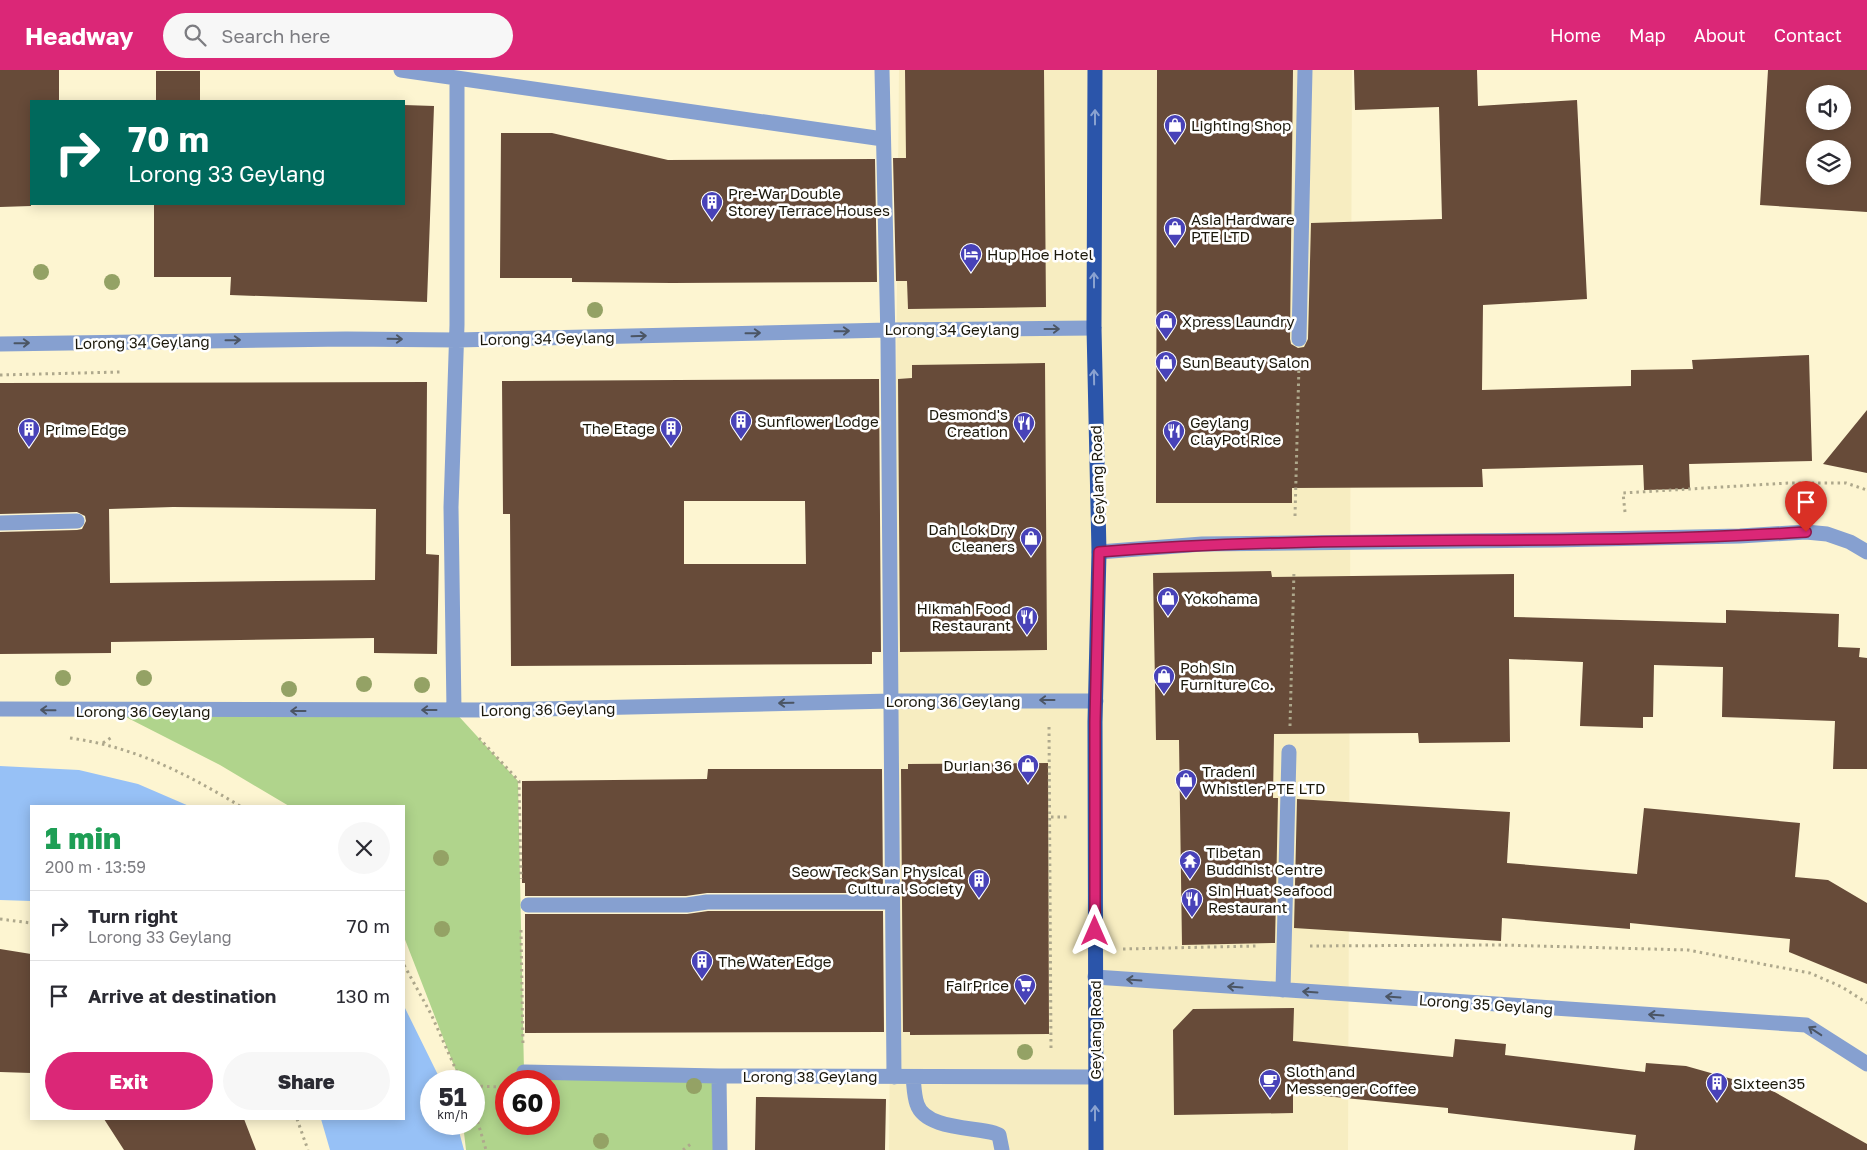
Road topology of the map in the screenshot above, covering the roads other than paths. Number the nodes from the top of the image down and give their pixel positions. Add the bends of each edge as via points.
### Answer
1 (401, 70) edge
2 (882, 70) edge
3 (1095, 70) edge
4 (1305, 70) edge
5 (457, 79) junction
6 (884, 139) junction
7 (1094, 328) junction
8 (888, 330) junction
9 (1299, 339) road end
10 (457, 340) junction
11 (0, 344) edge
12 (77, 521) dead end
13 (0, 523) edge
14 (1099, 552) junction
15 (1867, 552) edge
16 (891, 701) junction
17 (1096, 701) junction
18 (0, 709) edge
19 (454, 710) junction
20 (1289, 752) road end
21 (892, 902) junction
22 (528, 905) dead end
23 (1095, 977) junction
24 (1283, 990) junction
25 (1867, 1064) edge
26 (560, 1073) edge
27 (720, 1076) junction
28 (894, 1076) junction
29 (913, 1076) junction
30 (1095, 1077) junction
31 (720, 1150) edge
32 (1002, 1150) edge
33 (1096, 1150) edge

1 - 5 street
2 - 6 street
7 -> 3 main road, Geylang Road
4 - 9 street
5 - 6 street
5 - 10 street
6 - 8 street
8 -> 7 street, Lorong 34 Geylang
14 -> 7 main road, Geylang Road
10 -> 8 street, Lorong 34 Geylang
8 - 16 street
11 -> 10 street, Lorong 34 Geylang via 346,338
10 - 19 street via 451,507
12 - 13 street
14 - 15 street via 1202,544 1554,540 1806,532 1827,534
14 - 17 main road, Geylang Road
17 -> 16 street, Lorong 36 Geylang
16 -> 19 street, Lorong 36 Geylang
16 - 21 street
17 - 23 main road, Geylang Road
19 -> 18 street, Lorong 36 Geylang
20 - 24 street
21 - 22 street
21 - 28 street
24 -> 23 street, Lorong 35 Geylang
23 - 30 main road, Geylang Road
25 -> 24 street, Lorong 35 Geylang via 1806,1024
26 - 27 street, Lorong 38 Geylang
27 - 28 street, Lorong 38 Geylang
27 - 31 street
28 - 29 street, Lorong 38 Geylang
29 - 30 street, Lorong 38 Geylang
29 - 32 street via 917,1104 923,1115 937,1123 999,1135
33 -> 30 main road, Geylang Road

